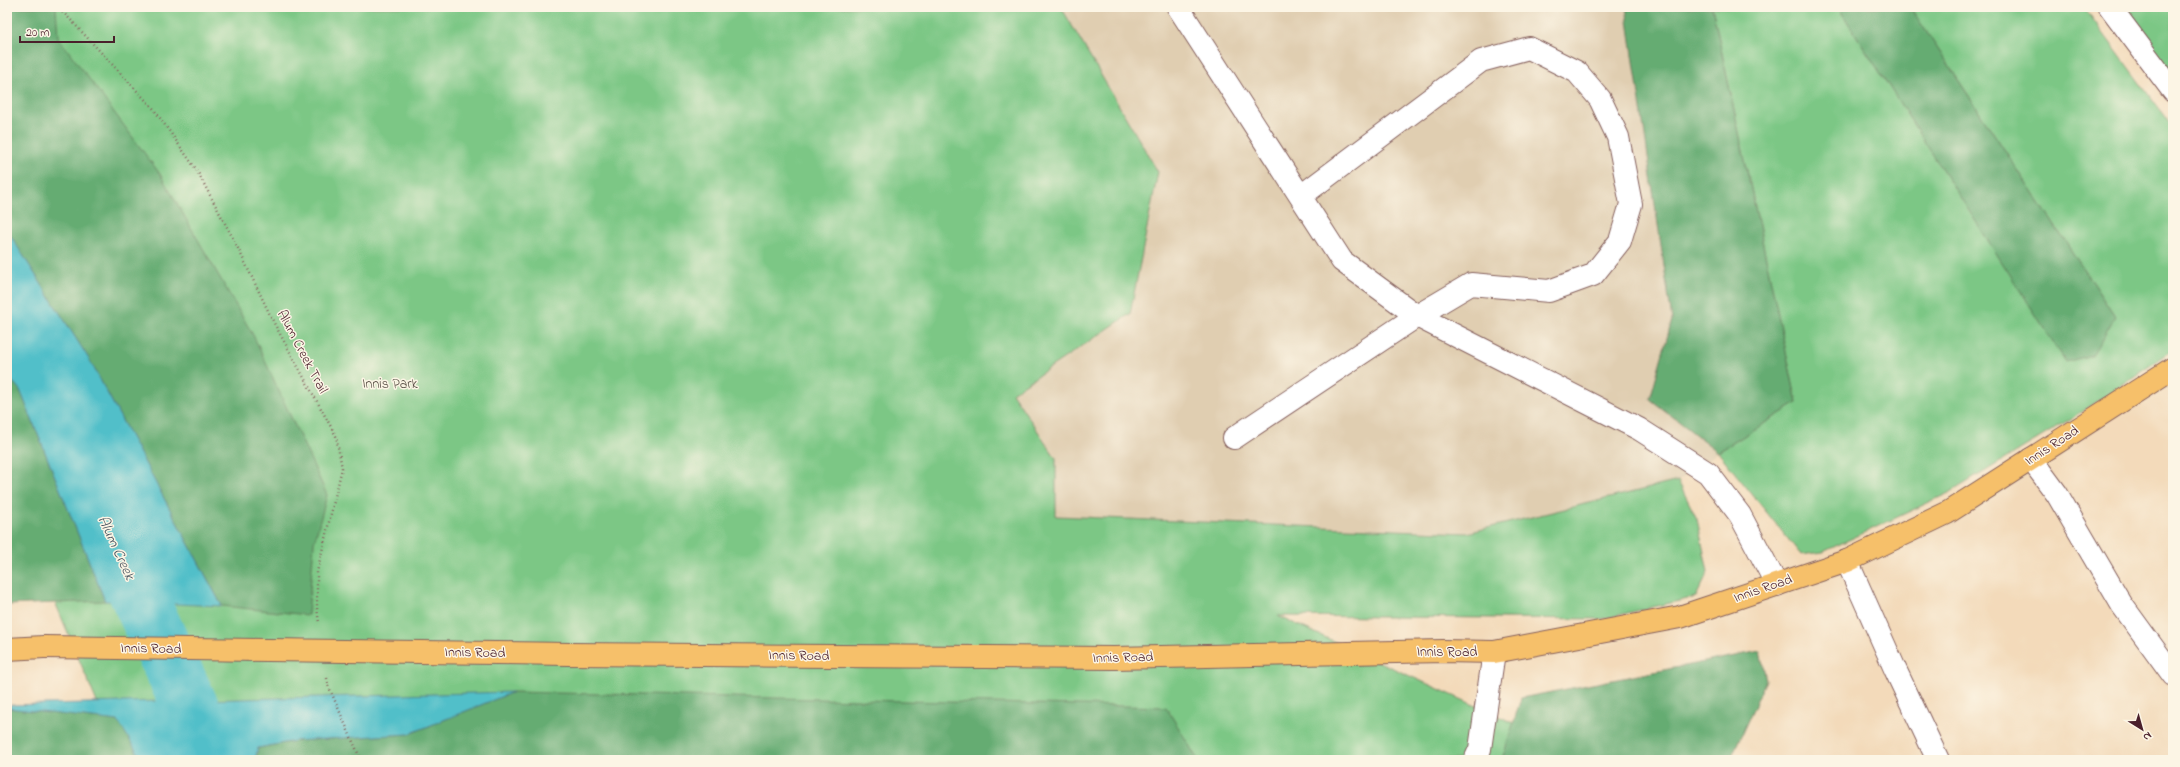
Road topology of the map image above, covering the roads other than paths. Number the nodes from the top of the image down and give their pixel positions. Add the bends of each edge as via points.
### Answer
1 (1178, 7) edge
2 (2110, 7) edge
3 (2173, 91) edge
4 (1301, 196) junction
5 (1417, 316) junction
6 (2173, 368) edge
7 (1234, 438) dead end
8 (2031, 459) junction
9 (1847, 561) junction
10 (1777, 585) junction
11 (7, 649) edge
12 (1494, 652) junction
13 (2173, 675) edge
14 (1475, 760) edge
15 (1938, 760) edge

1 - 4 lane
2 - 3 lane
4 - 5 lane via 1342,261
4 - 5 lane via 1481,61 1529,48 1577,72 1600,99 1618,137 1630,204 1620,241 1592,275 1549,291 1472,284
5 - 7 lane
5 - 10 lane via 1639,429 1708,473 1740,515
6 - 8 main road, Innis Road
8 - 9 main road, Innis Road via 1947,512
8 - 13 lane via 2057,494 2122,604
9 - 10 main road, Innis Road
9 - 15 lane via 1894,669
10 - 12 main road, Innis Road via 1680,618
11 - 12 main road, Innis Road, bridge via 44,647 1114,658
12 - 14 lane via 1480,749

